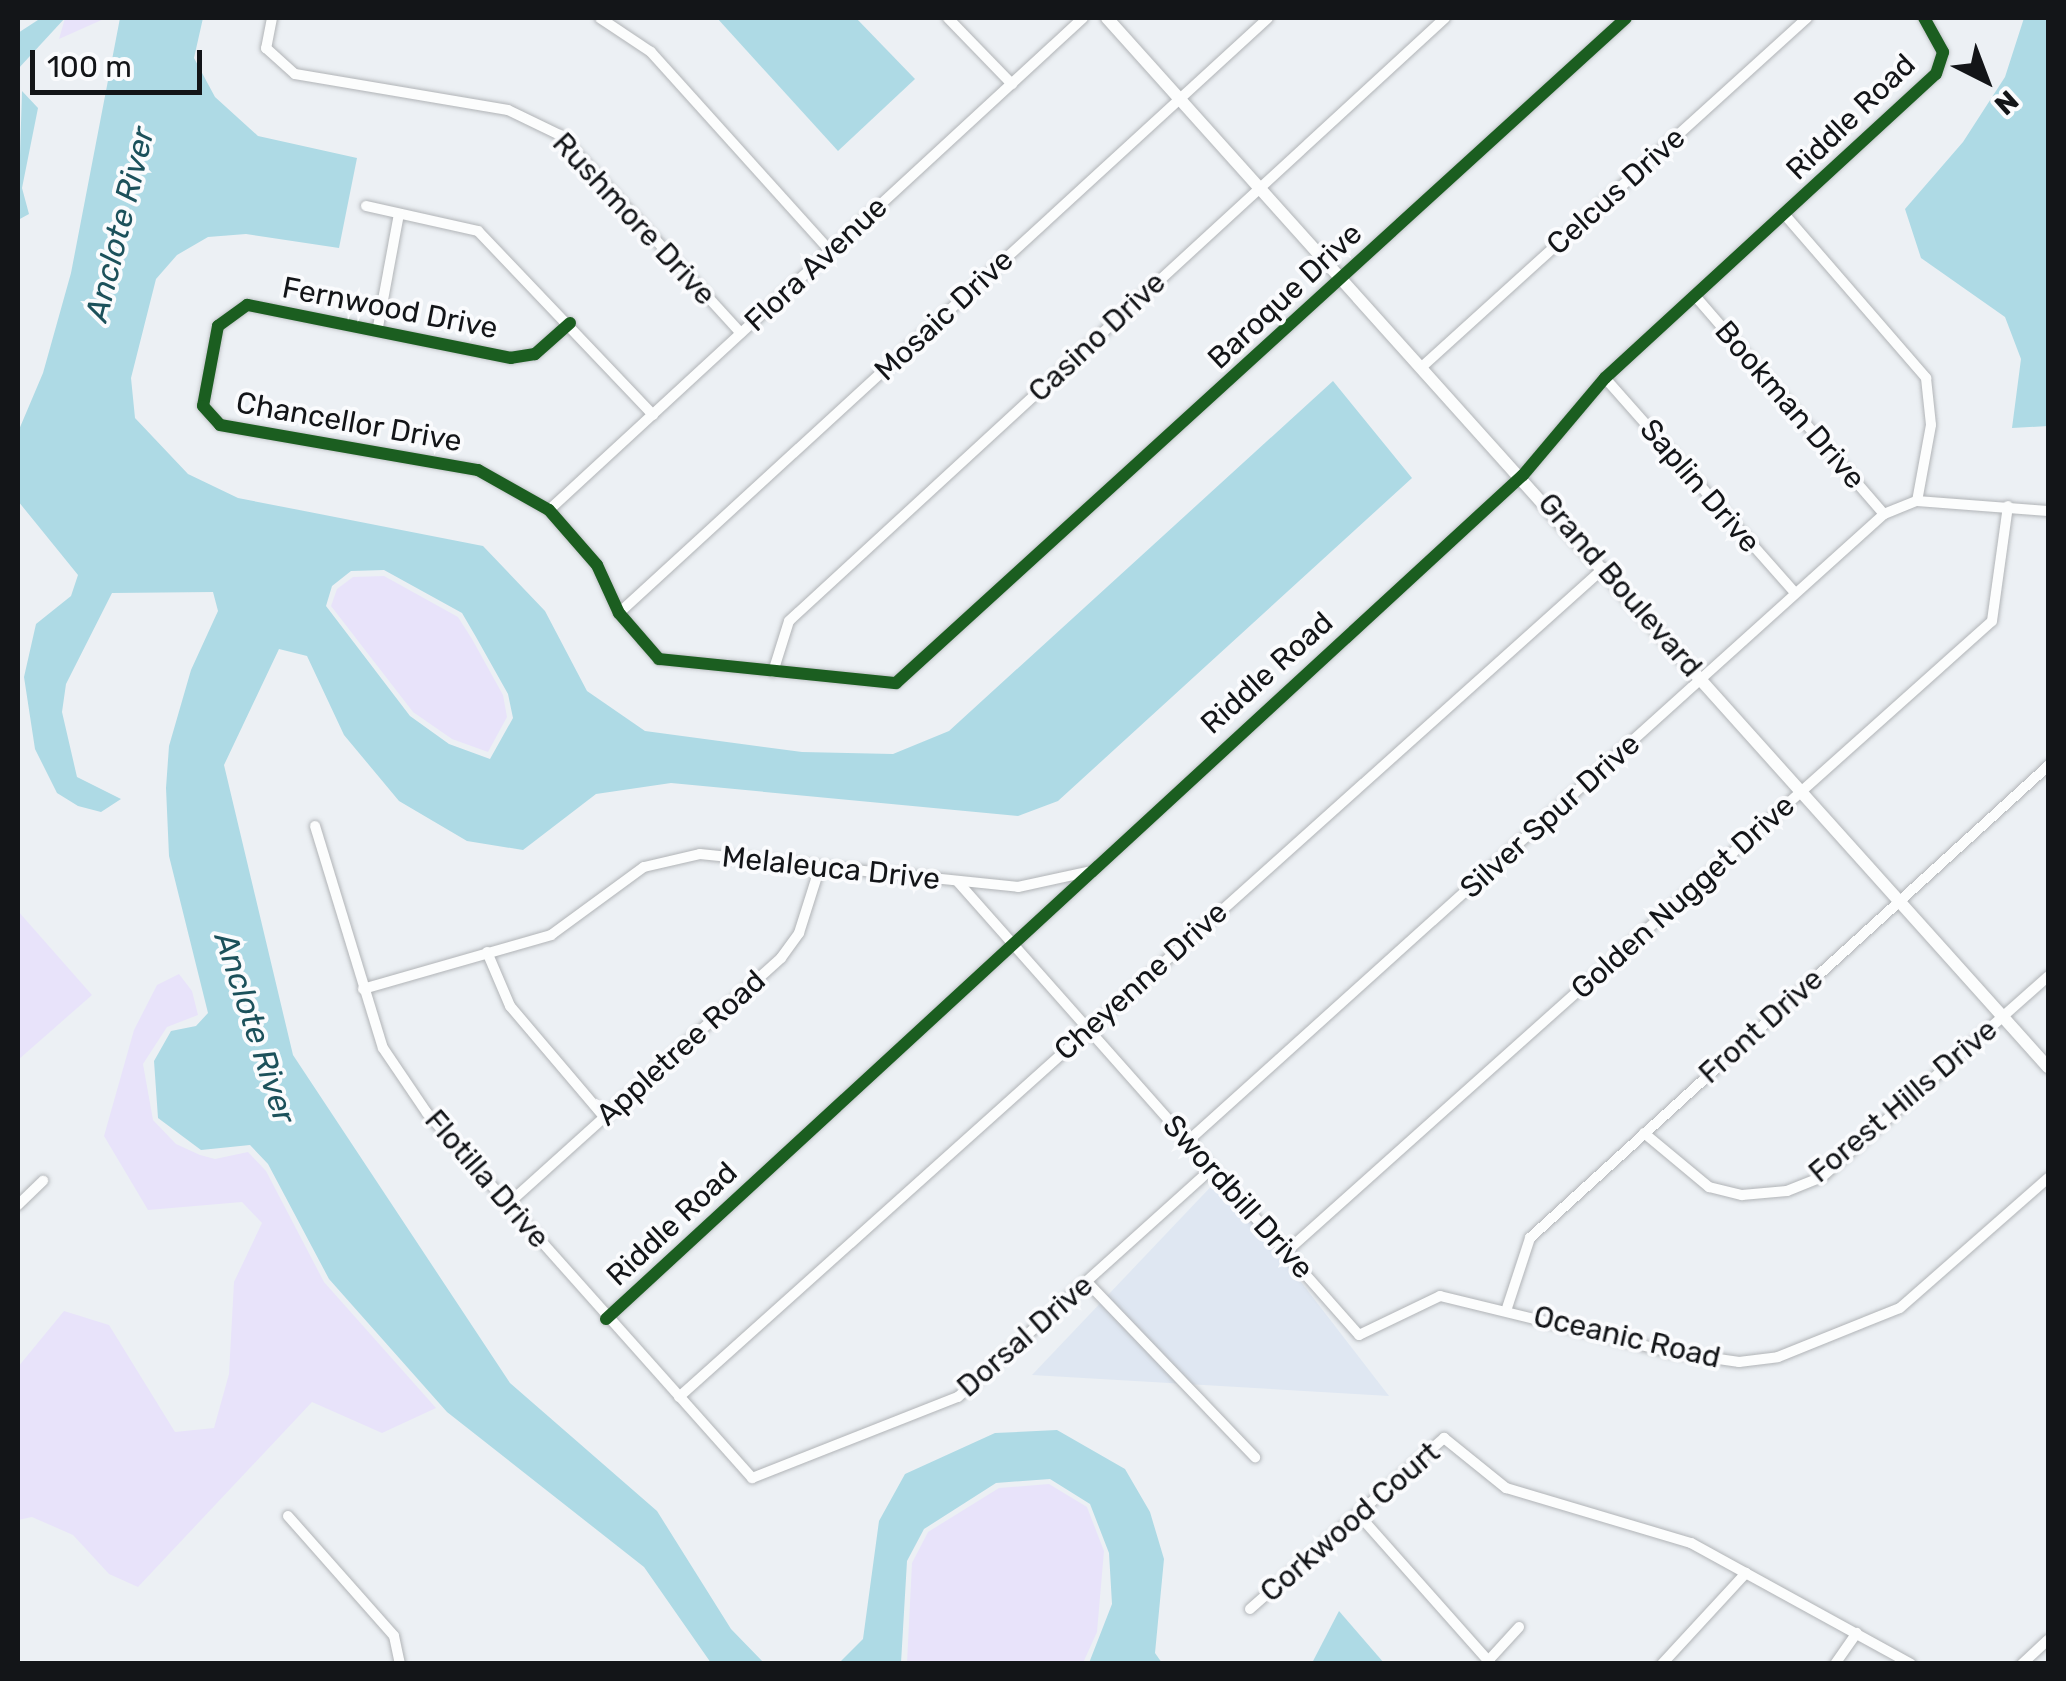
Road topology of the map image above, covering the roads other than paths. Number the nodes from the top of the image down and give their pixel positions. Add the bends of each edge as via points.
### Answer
1 (272, 18) edge
2 (600, 18) edge
3 (948, 18) edge
4 (1083, 18) edge
5 (1107, 18) edge
6 (1268, 18) edge
7 (1445, 18) edge
8 (1626, 18) edge
9 (1807, 18) edge
10 (1924, 18) edge
11 (1012, 84) junction
12 (1180, 99) junction
13 (1260, 186) junction
14 (366, 206) dead end
15 (399, 214) junction
16 (1785, 215) junction
17 (829, 250) junction
18 (1344, 276) junction
19 (1696, 297) junction
20 (570, 323) junction
21 (378, 328) junction
22 (741, 334) junction
23 (1424, 365) junction
24 (1605, 378) junction
25 (204, 406) joint
26 (653, 416) junction
27 (1523, 475) junction
28 (1917, 500) junction
29 (2008, 506) junction
30 (549, 510) junction
31 (2048, 511) edge
32 (1884, 514) junction
33 (1605, 567) junction
34 (1795, 593) junction
35 (979, 612) joint
36 (619, 613) junction
37 (773, 672) junction
38 (1702, 680) junction
39 (2048, 766) edge
40 (1802, 791) junction
41 (315, 826) dead end
42 (818, 870) junction
43 (1088, 872) junction
44 (958, 882) junction
45 (1900, 900) junction
46 (1010, 944) junction
47 (487, 952) junction
48 (2048, 976) edge
49 (363, 989) junction
50 (2005, 1016) junction
51 (1088, 1027) junction
52 (2048, 1067) edge
53 (604, 1117) junction
54 (1644, 1132) junction
55 (1188, 1141) junction
56 (1212, 1168) junction
57 (2048, 1178) edge
58 (44, 1182) dead end
59 (510, 1203) junction
60 (18, 1205) edge
61 (1287, 1251) junction
62 (1087, 1282) junction
63 (1507, 1308) junction
64 (606, 1319) junction
65 (679, 1397) junction
66 (1255, 1458) dead end
67 (752, 1478) joint
68 (1358, 1514) junction
69 (288, 1516) dead end
70 (1746, 1573) junction
71 (1250, 1609) dead end
72 (1520, 1627) dead end
73 (1857, 1633) junction
74 (2048, 1640) edge
75 (1490, 1662) edge
76 (400, 1664) edge
77 (1662, 1664) edge
78 (1835, 1664) edge
79 (1911, 1664) edge
80 (2022, 1664) edge

1 - 22 street, Rushmore Drive via 266,48 295,74 508,110 560,135
2 - 17 street via 650,52
3 - 11 street
4 - 11 street, Flora Avenue
5 - 12 street, Grand Boulevard
6 - 12 street, Mosaic Drive
7 - 13 street, Casino Drive
8 - 18 street, Baroque Drive
9 - 23 street, Celcus Drive
10 - 16 street, Riddle Road via 1943,52 1936,74
11 - 17 street, Flora Avenue
12 - 13 street, Grand Boulevard
12 - 36 street, Mosaic Drive
13 - 18 street, Grand Boulevard
13 - 37 street, Casino Drive via 789,621
14 - 15 street
15 - 20 street via 478,232
15 - 21 street
16 - 19 street, Riddle Road
16 - 28 street via 1926,378 1931,425
17 - 22 street, Flora Avenue
18 - 23 street, Grand Boulevard
18 - 35 street, Baroque Drive
19 - 24 street, Riddle Road
19 - 32 street, Bookman Drive
20 - 21 street, Fernwood Drive via 535,354 510,358
20 - 26 street
21 - 25 street, Fernwood Drive via 247,305 218,326
22 - 26 street, Flora Avenue
23 - 27 street, Grand Boulevard
24 - 27 street, Riddle Road
24 - 34 street, Saplin Drive
25 - 30 street, Chancellor Drive via 220,425 478,470
26 - 30 street, Flora Avenue
27 - 33 street, Grand Boulevard
27 - 43 street, Riddle Road
28 - 29 street
28 - 32 street, Silver Spur Drive
29 - 31 street
29 - 40 street, Golden Nugget Drive via 1992,622
30 - 36 street, Chancellor Drive via 596,565
32 - 34 street, Silver Spur Drive
33 - 38 street, Grand Boulevard
33 - 51 street, Cheyenne Drive
34 - 38 street, Silver Spur Drive
35 - 37 street, Chancellor Drive via 896,683
36 - 37 street, Chancellor Drive via 659,660
38 - 40 street, Grand Boulevard
38 - 55 street, Silver Spur Drive
39 - 45 street, Front Drive
40 - 45 street, Grand Boulevard
40 - 61 street, Golden Nugget Drive
41 - 49 street, Flotilla Drive
42 - 44 street, Melaleuca Drive
42 - 47 street, Melaleuca Drive via 700,854 644,867 550,935
42 - 53 street, Appletree Road via 799,933 780,958
43 - 44 street, Melaleuca Drive via 1018,887
43 - 46 street, Riddle Road
44 - 46 street, Swordbill Drive
45 - 50 street, Grand Boulevard
45 - 54 street, Front Drive
46 - 51 street, Swordbill Drive
46 - 64 street, Riddle Road
47 - 49 street, Melaleuca Drive
47 - 53 street via 510,1006
48 - 50 street, Forest Hills Drive
49 - 59 street, Flotilla Drive via 383,1048 427,1113
50 - 52 street, Grand Boulevard
50 - 54 street, Forest Hills Drive via 1822,1178 1787,1192 1742,1195 1710,1187
51 - 55 street, Swordbill Drive
51 - 65 street, Cheyenne Drive
53 - 59 street, Appletree Road
54 - 63 street, Front Drive via 1530,1238
55 - 56 street, Swordbill Drive
56 - 61 street, Swordbill Drive
56 - 62 street, Dorsal Drive
57 - 63 street, Oceanic Road via 1900,1308 1778,1356 1740,1362 1670,1352
58 - 60 street
59 - 64 street, Flotilla Drive
61 - 63 street, Swordbill Drive via 1359,1335 1440,1296
62 - 66 street
62 - 67 street, Dorsal Drive via 958,1397
64 - 65 street, Flotilla Drive
65 - 67 street, Flotilla Drive
68 - 70 street, Corkwood Court via 1439,1441 1451,1439 1506,1488 1634,1521
68 - 71 street, Corkwood Court
68 - 75 street
69 - 76 street via 394,1636
70 - 73 street
70 - 77 street
72 - 75 street
73 - 78 street
73 - 79 street
74 - 80 street

